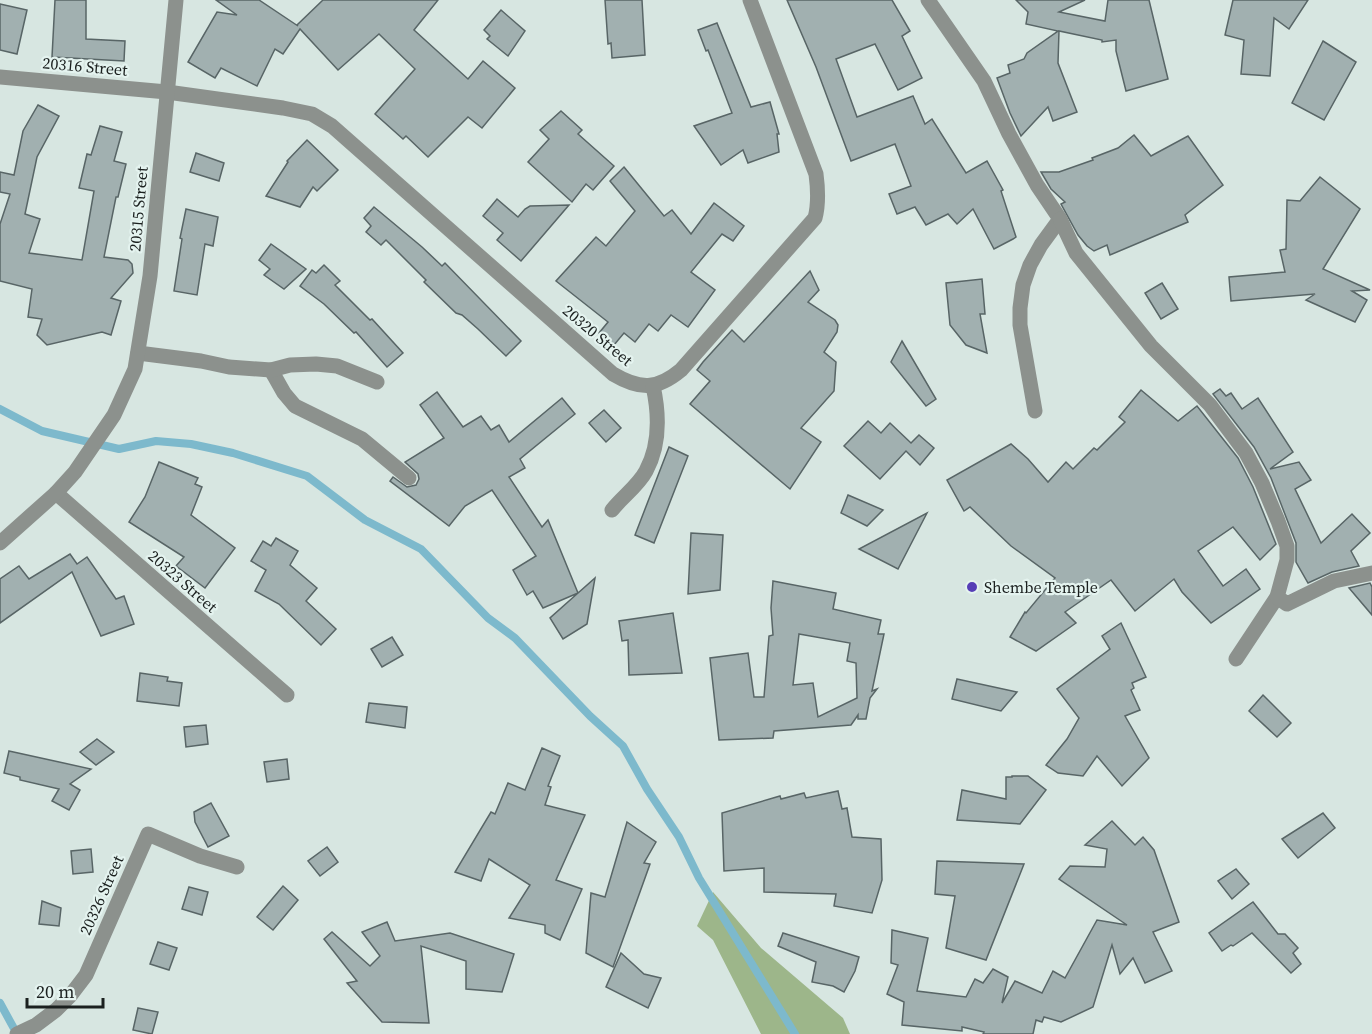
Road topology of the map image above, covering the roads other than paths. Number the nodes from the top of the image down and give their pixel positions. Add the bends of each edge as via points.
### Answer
1 (176, 0) edge
2 (750, 0) edge
3 (928, 0) edge
4 (0, 77) edge
5 (167, 92) junction
6 (1060, 219) junction
7 (138, 353) junction
8 (271, 370) junction
9 (377, 382) dead end
10 (653, 386) junction
11 (1035, 411) dead end
12 (410, 477) dead end
13 (56, 493) junction
14 (612, 510) dead end
15 (0, 543) edge
16 (1372, 573) edge
17 (1277, 597) junction
18 (1236, 659) dead end
19 (286, 695) dead end
20 (237, 867) dead end
21 (17, 1034) edge

1 - 5 street, 20315 Street
2 - 10 street via 816,174 817,212 681,370
3 - 6 street via 984,81 1009,135
4 - 5 street, 20316 Street
5 - 7 street, 20315 Street via 150,276
5 - 10 street, 20320 Street via 283,108 312,114 332,126 613,374 629,384
6 - 11 street via 1030,265 1020,308
6 - 17 street via 1076,253 1151,346 1210,405 1246,453 1287,546
7 - 8 street
7 - 13 street, 20315 Street via 114,416
8 - 9 street via 290,365 337,366
8 - 12 street via 295,406 362,439
10 - 14 street via 656,441 646,470
13 - 15 street
13 - 19 street, 20323 Street
16 - 17 street via 1334,581 1287,604
17 - 18 street
20 - 21 street, 20326 Street via 148,834 86,975 56,1011

